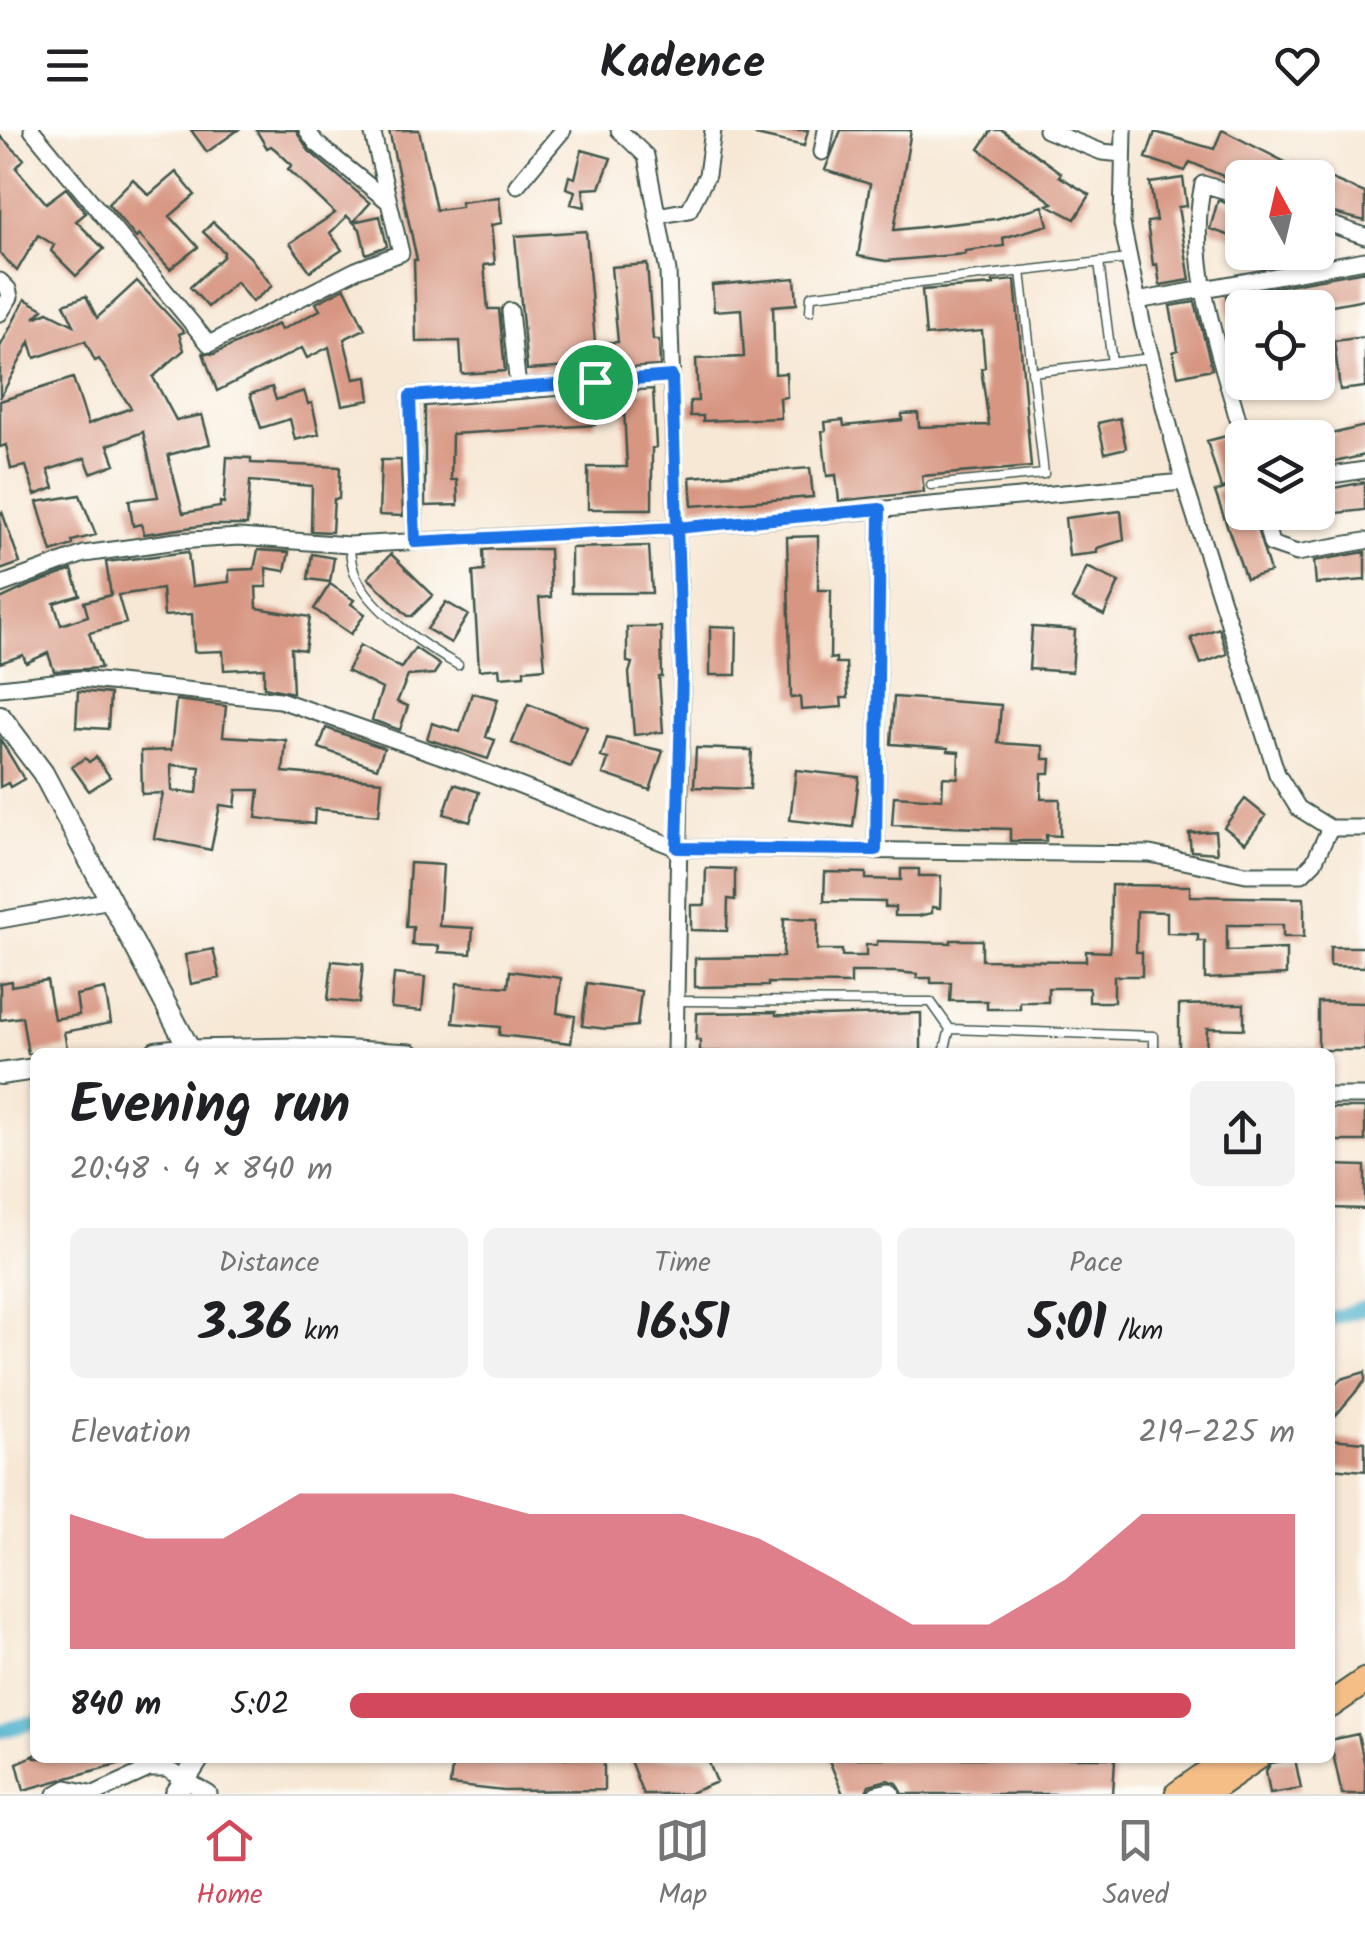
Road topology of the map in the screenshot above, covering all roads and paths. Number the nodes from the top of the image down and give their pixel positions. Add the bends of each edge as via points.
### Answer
1 (32, 130) edge
2 (307, 130) edge
3 (372, 130) edge
4 (563, 130) edge
5 (619, 130) edge
6 (714, 130) edge
7 (826, 130) edge
8 (1046, 130) edge
9 (1124, 130) edge
10 (822, 152) dead end
11 (1123, 154) junction
12 (517, 185) dead end
13 (1225, 191) edge
14 (388, 202) junction
15 (657, 216) junction
16 (1335, 226) edge
17 (1365, 236) edge
18 (1128, 259) junction
19 (1365, 260) edge
20 (1099, 262) junction
21 (1021, 271) junction
22 (0, 281) edge
23 (1204, 291) junction
24 (1138, 302) junction
25 (510, 310) dead end
26 (810, 310) dead end
27 (0, 313) edge
28 (1151, 358) junction
29 (1112, 362) junction
30 (1032, 372) junction
31 (672, 376) junction
32 (518, 388) junction
33 (1238, 420) edge
34 (1365, 470) edge
35 (1335, 475) edge
36 (1184, 482) junction
37 (930, 486) dead end
38 (880, 509) junction
39 (676, 528) junction
40 (1268, 530) edge
41 (415, 542) junction
42 (1365, 542) edge
43 (348, 544) junction
44 (0, 585) edge
45 (458, 665) dead end
46 (0, 688) edge
47 (0, 716) edge
48 (1330, 828) junction
49 (1365, 828) edge
50 (677, 848) junction
51 (876, 850) junction
52 (111, 900) junction
53 (0, 920) edge
54 (676, 1001) junction
55 (950, 1028) junction
56 (189, 1048) edge
57 (243, 1048) edge
58 (334, 1048) edge
59 (675, 1048) edge
60 (945, 1048) edge
61 (1154, 1048) edge
62 (30, 1070) edge
63 (0, 1074) edge
64 (1335, 1096) edge
65 (1365, 1096) edge
66 (1365, 1661) edge
67 (1365, 1681) edge
68 (1335, 1682) edge
69 (1335, 1702) edge
70 (197, 1763) edge
71 (1222, 1763) edge
72 (1249, 1763) edge
73 (180, 1788) edge
74 (56, 1794) edge
75 (94, 1794) edge
76 (210, 1794) edge
77 (876, 1794) edge
78 (892, 1794) edge
79 (1178, 1794) edge
80 (1204, 1794) edge

1 - 14 street via 209,344 401,252
2 - 14 street
3 - 14 street
4 - 12 street
5 - 15 street via 646,156
6 - 15 street via 707,175 689,210
7 - 10 street
8 - 11 street
9 - 11 street
11 - 18 street
13 - 23 street via 1203,184 1196,216
15 - 31 street via 668,272
16 - 17 street
18 - 20 lane
18 - 24 street
19 - 23 street
20 - 21 lane
20 - 29 lane
21 - 26 lane via 814,294
21 - 30 lane
22 - 27 street via 10,297
23 - 24 street
23 - 33 street
24 - 28 street
25 - 32 street
28 - 29 lane
28 - 36 street
29 - 30 lane
30 - 37 lane via 1044,474
31 - 32 street
31 - 39 street
32 - 41 street via 410,396
34 - 35 street
36 - 38 street
36 - 48 street via 1277,774 1298,808
38 - 39 street
38 - 51 street
39 - 41 street
39 - 50 street via 682,674
40 - 42 street via 1271,544 1297,553
41 - 43 street
43 - 44 street via 239,537 177,541 84,554
43 - 45 lane via 363,588 420,644
46 - 50 street via 80,679 280,700
47 - 52 street via 43,773
48 - 49 street
48 - 51 street via 1302,874 1246,874 1150,854
50 - 51 street
50 - 54 street
52 - 53 street
52 - 56 street
54 - 55 lane via 931,1002
54 - 59 street
55 - 60 lane
55 - 61 lane via 1154,1036
57 - 58 street
62 - 63 street
64 - 65 street
66 - 68 highway
67 - 69 highway
70 - 73 street
71 - 79 highway
72 - 80 highway
73 - 75 street via 167,1770 150,1770
73 - 76 street
74 - 75 street via 66,1788
77 - 78 street

